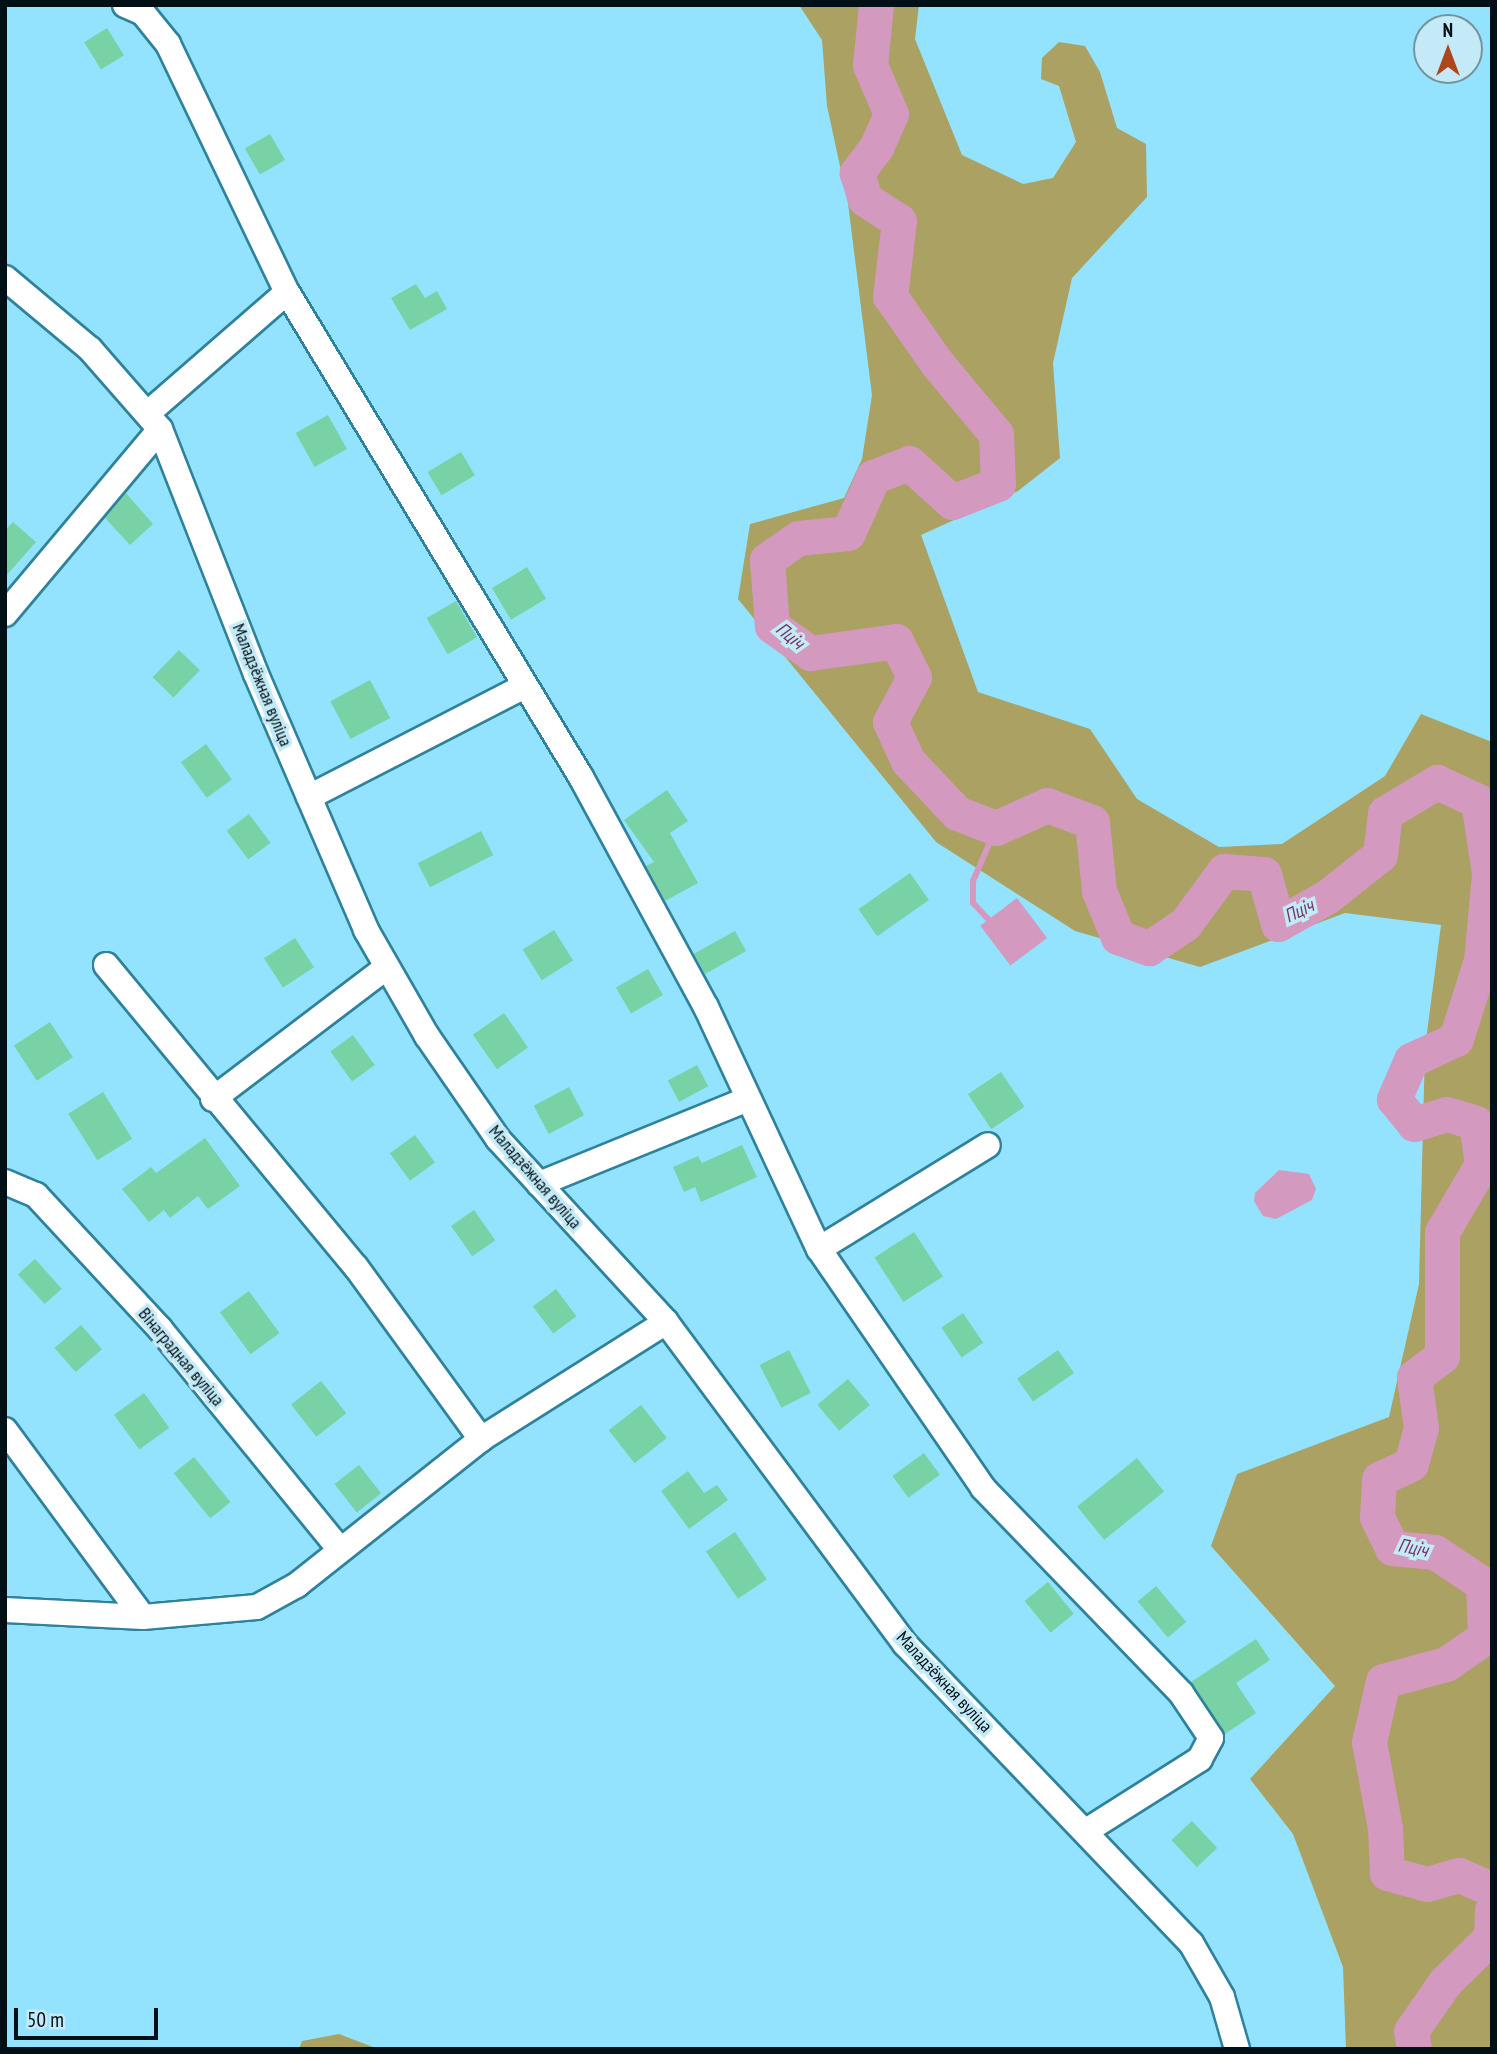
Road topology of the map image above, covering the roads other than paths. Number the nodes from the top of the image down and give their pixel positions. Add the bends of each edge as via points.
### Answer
1 (125, 5) edge
2 (5, 278) edge
3 (287, 292) junction
4 (154, 421) junction
5 (5, 614) edge
6 (525, 686) junction
7 (309, 797) junction
8 (106, 965) dead end
9 (387, 967) junction
10 (748, 1098) junction
11 (213, 1099) junction
12 (988, 1145) dead end
13 (5, 1182) edge
14 (539, 1184) junction
15 (819, 1249) junction
16 (666, 1322) junction
17 (5, 1430) edge
18 (481, 1439) junction
19 (340, 1550) junction
20 (5, 1610) edge
21 (143, 1617) junction
22 (1086, 1831) junction
23 (1237, 2049) edge

1 - 3 street via 143,13 169,44
2 - 4 street, Маладзёжная вуліца via 90,349
3 - 4 street
3 - 6 street
4 - 5 street
4 - 7 street, Маладзёжная вуліца
6 - 7 street
6 - 10 street via 581,777 706,1007
7 - 9 street, Маладзёжная вуліца via 366,930
8 - 11 street
9 - 11 street
9 - 14 street, Маладзёжная вуліца via 427,1036 498,1139
10 - 14 street
10 - 15 street
11 - 18 street via 356,1268
12 - 15 street
13 - 19 street, Вінаградная вуліца via 36,1195 151,1320
14 - 16 street, Маладзёжная вуліца
15 - 22 street via 984,1488 1181,1693 1210,1738 1200,1759
16 - 18 street
16 - 22 street, Маладзёжная вуліца via 905,1644
17 - 21 street
18 - 19 street
19 - 21 street via 297,1585 257,1607
20 - 21 street
22 - 23 street, Маладзёжная вуліца via 1168,1916 1212,1977

